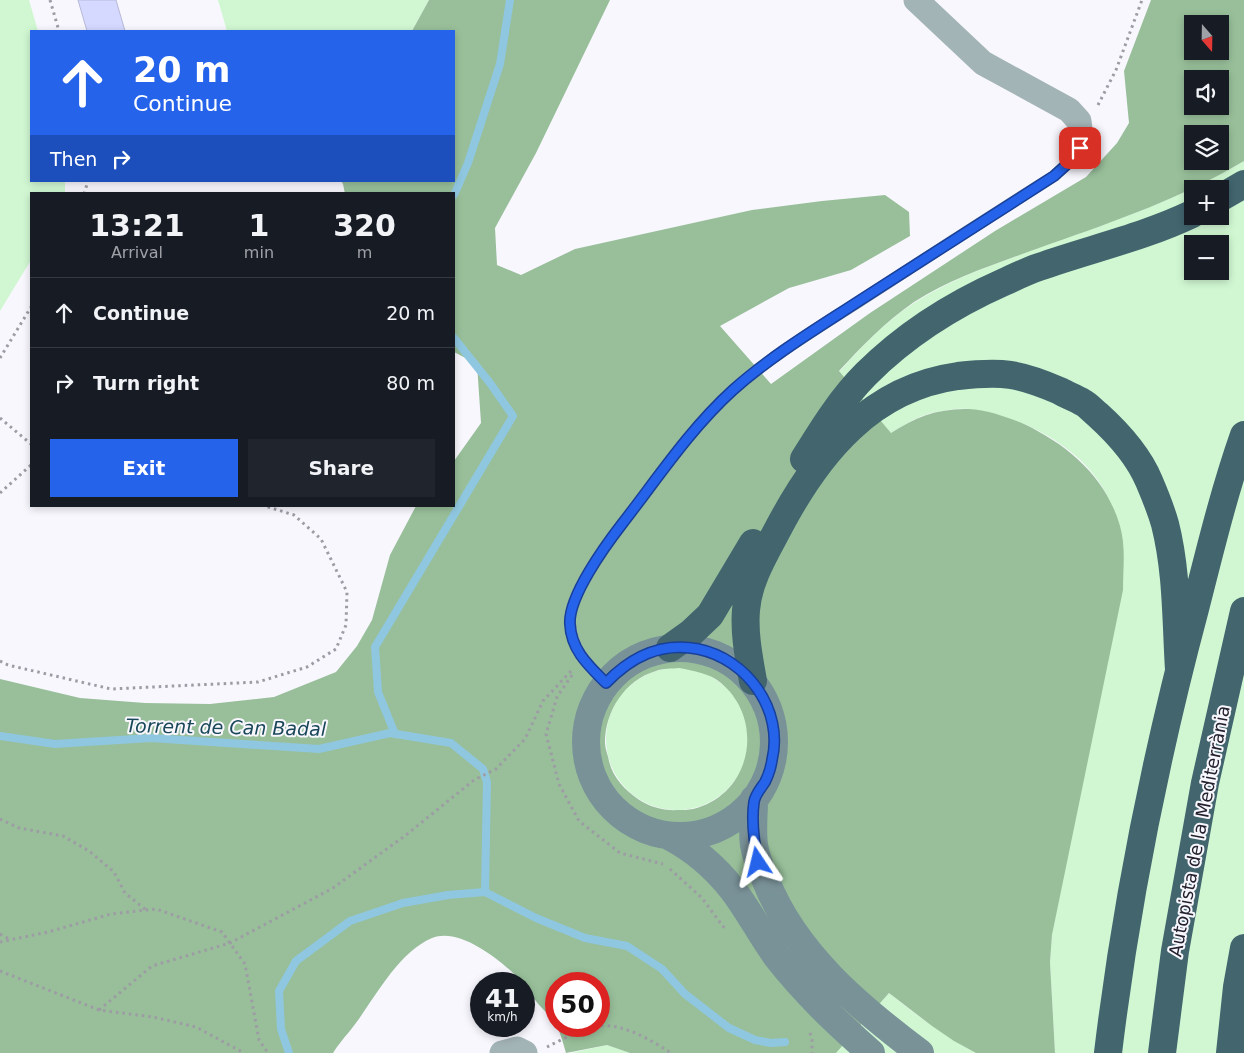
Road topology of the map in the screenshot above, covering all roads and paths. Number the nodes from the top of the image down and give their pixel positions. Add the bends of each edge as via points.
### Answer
1 (50, 0) edge
2 (916, 0) edge
3 (1142, 0) edge
4 (59, 30) edge
5 (1081, 138) junction
6 (1244, 184) edge
7 (1229, 193) edge
8 (1184, 217) edge
9 (30, 309) edge
10 (0, 358) edge
11 (0, 418) edge
12 (1244, 434) edge
13 (30, 443) edge
14 (30, 466) edge
15 (0, 493) edge
16 (268, 507) edge
17 (1244, 612) edge
18 (670, 648) junction
19 (582, 660) junction
20 (0, 661) edge
21 (1178, 670) junction
22 (752, 681) junction
23 (606, 683) junction
24 (754, 799) junction
25 (0, 819) edge
26 (669, 836) junction
27 (147, 910) junction
28 (0, 934) edge
29 (9, 940) junction
30 (0, 942) edge
31 (230, 943) junction
32 (1244, 948) edge
33 (0, 971) edge
34 (100, 1010) junction
35 (534, 1051) edge
36 (244, 1053) edge
37 (268, 1053) edge
38 (502, 1053) edge
39 (671, 1053) edge
40 (871, 1053) edge
41 (920, 1053) edge
42 (1108, 1053) edge
43 (1162, 1053) edge
44 (1230, 1053) edge

1 - 4 path
2 - 5 street via 983,63 1069,110 1079,121
3 - 5 path via 1116,70
5 - 19 lane via 1075,157 1054,176 751,374 702,422 605,546 572,604 570,623
6 - 7 highway
8 - 18 highway via 1036,268 974,295 906,338 865,375 827,422 710,615
9 - 10 path
11 - 13 path
12 - 21 highway
14 - 15 path
16 - 20 path via 294,515 321,539 347,592 346,624 336,649 307,667 258,682 111,689
17 - 43 highway, Autopista de la Mediterrània via 1204,792 1175,951
18 - 22 main road via 698,650 724,658
18 - 23 main road via 634,659
19 - 23 lane
19 - 31 path via 543,701 525,738 496,769 474,780 333,888
21 - 22 highway via 1172,568 1164,524 1148,479 1130,447 1084,402 1028,377 1004,373 942,378 889,398 861,418 835,443 808,476 758,566 749,591 746,633
21 - 42 highway via 1141,839
22 - 24 main road via 764,698 774,739 773,760
23 - 26 main road via 588,720 585,741 594,782 619,814 637,826
24 - 26 main road via 740,814 721,826 700,834
24 - 41 main road via 753,830 758,862 786,922 834,980
25 - 27 path via 19,828 63,836 89,852 114,872 125,893
26 - 40 main road via 688,846 717,871 801,987
27 - 29 path via 112,914
27 - 31 path via 156,909 222,932
28 - 29 path
29 - 30 path
31 - 34 path via 152,966
31 - 37 path via 245,964 259,1040
32 - 44 highway
33 - 34 path
34 - 36 path via 196,1027
35 - 38 street via 517,1049
35 - 39 path via 599,1026 627,1029

